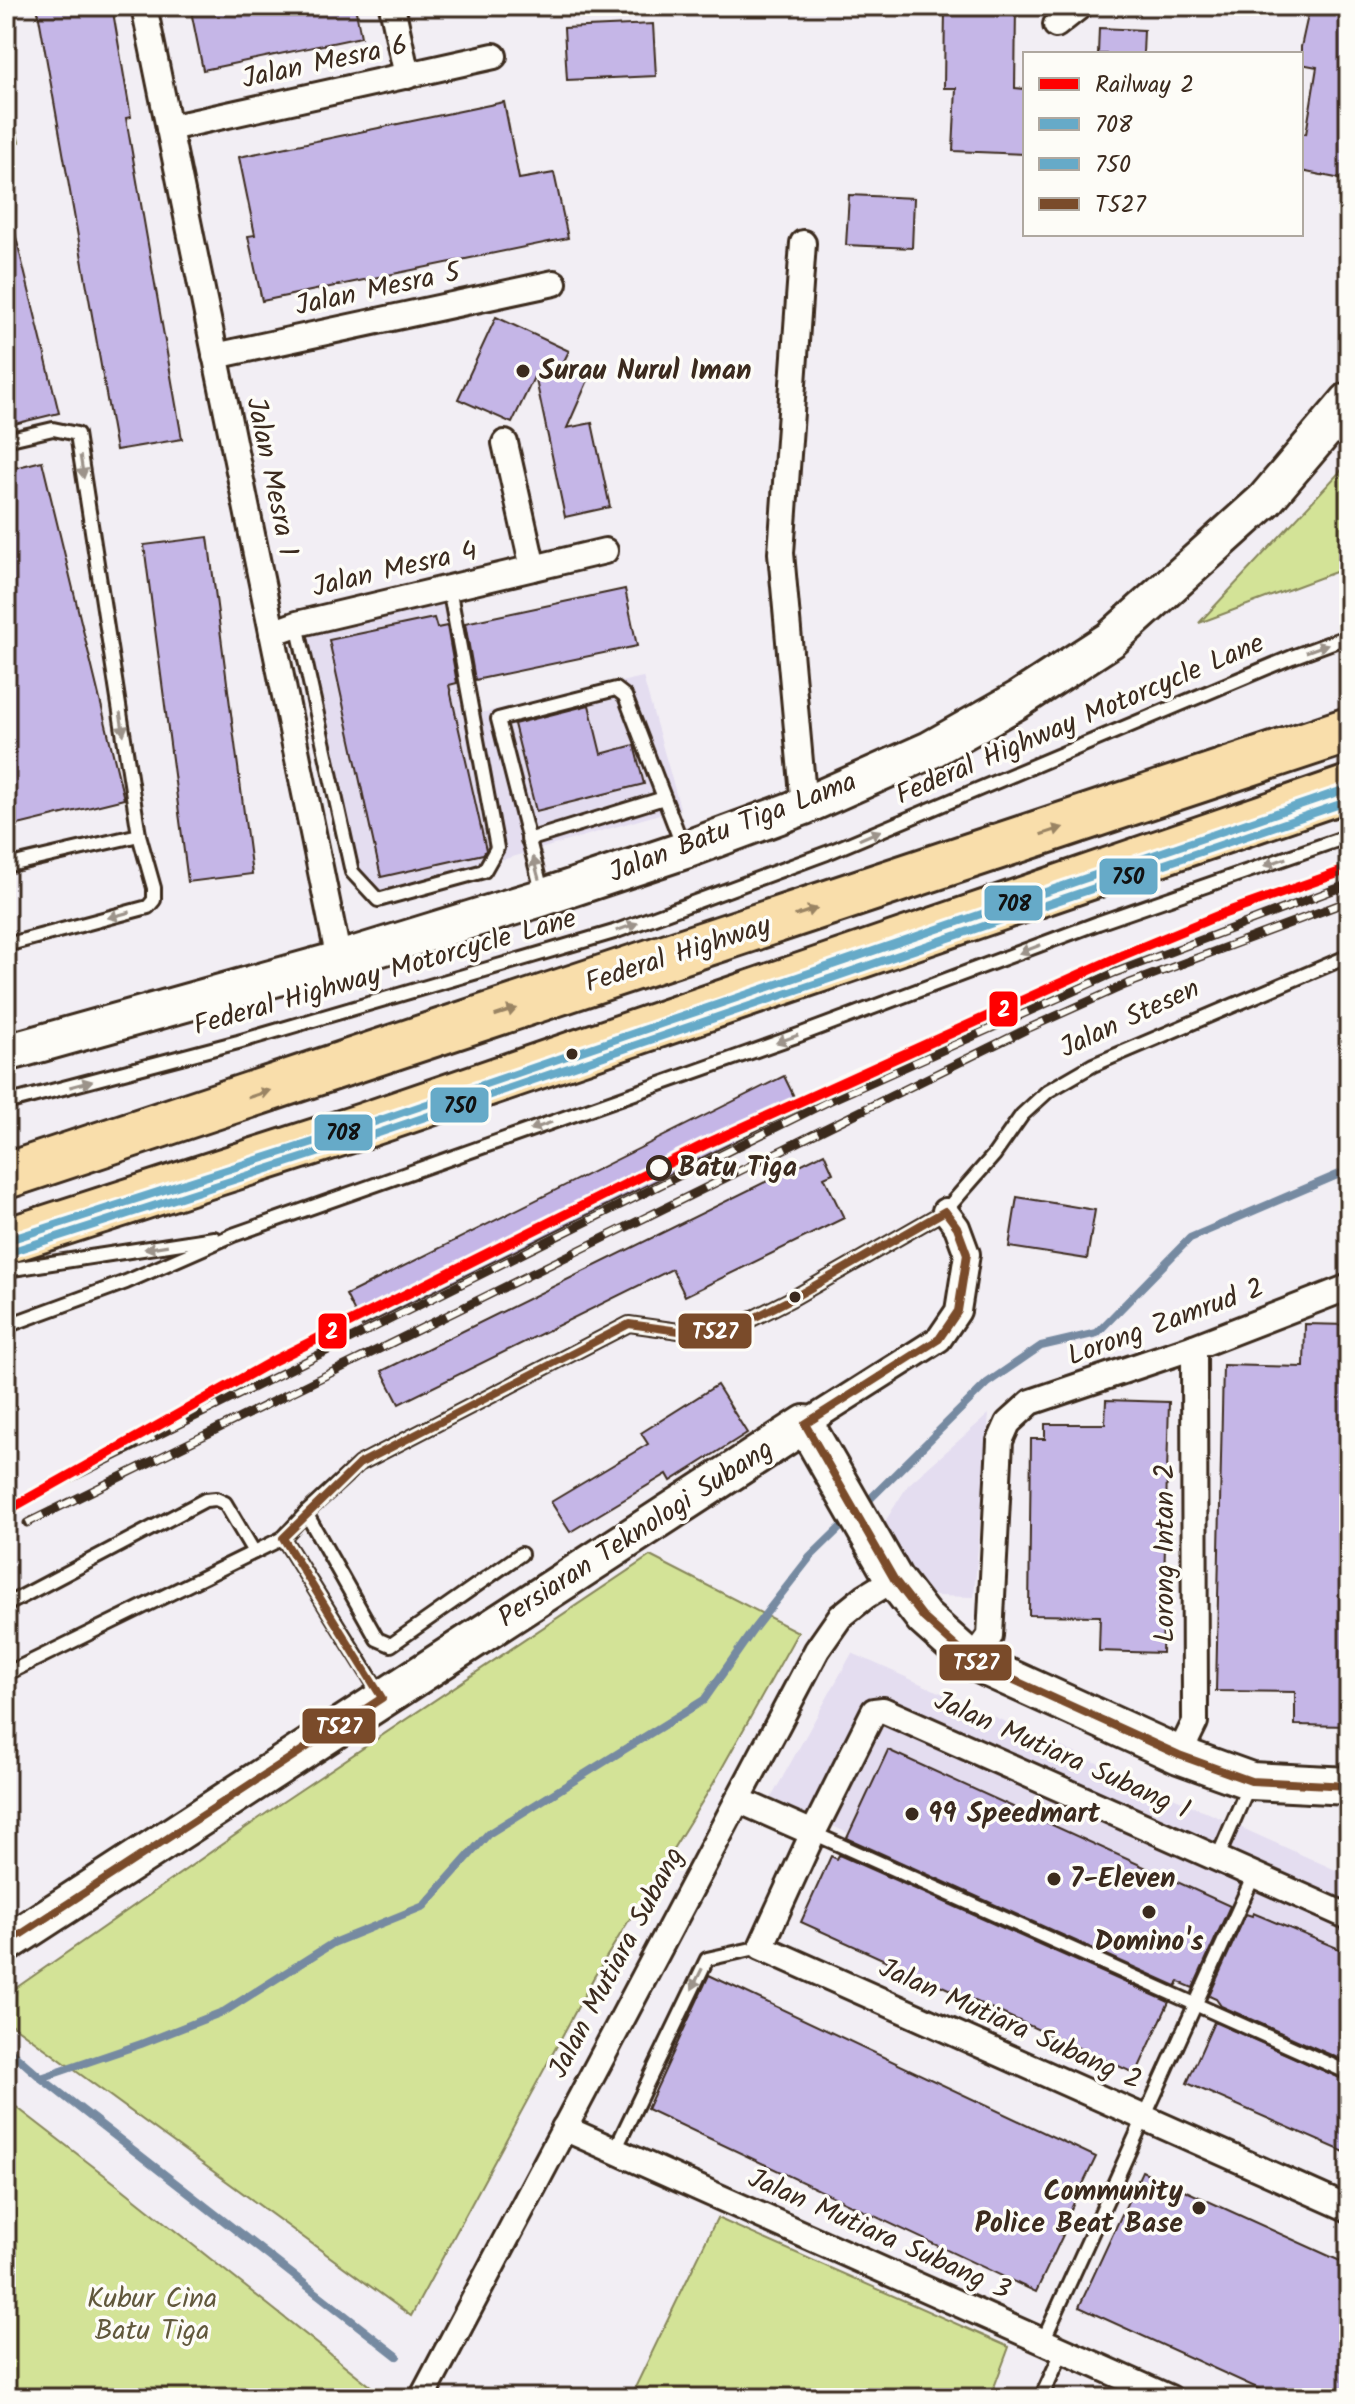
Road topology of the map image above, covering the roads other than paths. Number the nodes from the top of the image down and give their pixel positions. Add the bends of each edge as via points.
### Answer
1 (144, 6) edge
2 (392, 6) edge
3 (1080, 6) edge
4 (1056, 25) dead end
5 (494, 56) dead end
6 (407, 76) junction
7 (169, 128) junction
8 (803, 243) dead end
9 (554, 283) dead end
10 (215, 356) junction
11 (1349, 401) edge
12 (6, 440) edge
13 (505, 443) dead end
14 (605, 551) dead end
15 (533, 568) junction
16 (449, 588) junction
17 (297, 624) junction
18 (272, 633) junction
19 (1349, 636) edge
20 (1349, 730) edge
21 (1349, 788) edge
22 (664, 798) junction
23 (804, 806) junction
24 (139, 835) junction
25 (1349, 836) edge
26 (528, 840) junction
27 (685, 850) junction
28 (6, 866) edge
29 (544, 897) junction
30 (6, 945) edge
31 (1349, 956) edge
32 (339, 960) junction
33 (6, 1053) edge
34 (6, 1103) edge
35 (6, 1176) edge
36 (945, 1211) junction
37 (233, 1235) junction
38 (6, 1241) edge
39 (6, 1270) edge
40 (1349, 1287) edge
41 (6, 1326) edge
42 (1194, 1347) junction
43 (805, 1424) junction
44 (306, 1513) junction
45 (283, 1538) junction
46 (254, 1552) junction
47 (521, 1554) dead end
48 (894, 1579) junction
49 (6, 1605) edge
50 (972, 1661) junction
51 (6, 1674) edge
52 (382, 1698) junction
53 (1179, 1755) junction
54 (1251, 1781) junction
55 (1349, 1786) edge
56 (738, 1800) junction
57 (813, 1833) junction
58 (1217, 1859) junction
59 (1254, 1875) junction
60 (1349, 1917) edge
61 (6, 1944) edge
62 (761, 1947) junction
63 (1195, 2004) junction
64 (1349, 2073) edge
65 (1144, 2118) junction
66 (564, 2128) junction
67 (615, 2150) junction
68 (1349, 2209) edge
69 (1053, 2346) junction
70 (422, 2398) edge
71 (1041, 2398) edge
72 (1170, 2398) edge

1 - 7 street, Jalan Mesra 1
2 - 6 street
3 - 4 street
5 - 6 street, Jalan Mesra 6
6 - 7 street, Jalan Mesra 6
7 - 10 street, Jalan Mesra 1
8 - 23 street via 781,553
9 - 10 street, Jalan Mesra 5
10 - 18 street, Jalan Mesra 1
11 - 23 street, Jalan Batu Tiga Lama via 1265,500 1110,640 930,750
12 -> 24 lane via 53,429 77,434
13 - 15 street
14 - 15 street, Jalan Mesra 4
15 - 16 street, Jalan Mesra 4
16 - 17 street, Jalan Mesra 4
16 - 17 lane via 497,848 484,871 378,900 352,872
17 - 18 street, Jalan Mesra 4
18 - 32 street, Jalan Mesra 1
34 -> 19 lane, Federal Highway Motorcycle Lane via 238,1042 614,932 827,853
35 -> 20 highway, Federal Highway
21 - 38 highway, Federal Highway via 363,1126
22 - 26 lane
22 - 26 lane via 625,696 616,689 498,719
22 - 27 lane
23 - 27 street, Jalan Batu Tiga Lama
24 - 28 lane
24 -> 30 lane via 154,888 148,907
25 -> 37 lane
29 -> 26 lane
27 - 29 street, Jalan Batu Tiga Lama
29 - 32 street, Jalan Batu Tiga Lama
31 - 36 lane, Jalan Stesen via 1093,1065 1048,1091 1022,1115
32 - 33 street, Jalan Batu Tiga Lama
36 - 43 street via 967,1254 958,1311 939,1339
36 - 44 lane, Jalan Stesen via 728,1331 629,1324 359,1464
37 -> 39 lane
37 - 41 lane
40 - 42 street, Lorong Zamrud 2
42 - 50 street, Lorong Zamrud 2 via 1031,1402 1008,1423 1000,1441 990,1636
42 - 53 street, Lorong Intan 2 via 1195,1722
43 - 48 street, Persiaran Teknologi Subang
43 - 52 street, Persiaran Teknologi Subang
44 - 45 lane, Jalan Stesen
44 - 47 lane via 377,1639 391,1645
45 - 46 lane
45 - 52 lane
46 - 49 lane via 225,1503 205,1500
46 - 51 lane
48 - 50 street, Persiaran Teknologi Subang via 924,1618
48 - 56 street, Jalan Mutiara Subang via 840,1617 817,1650
50 - 53 street, Persiaran Teknologi Subang
52 - 61 street, Persiaran Teknologi Subang
53 - 54 street, Persiaran Teknologi Subang
54 - 55 street, Persiaran Teknologi Subang
54 - 58 lane
56 - 57 street
56 - 66 street, Jalan Mutiara Subang
57 - 58 street, Jalan Mutiara Subang 1 via 874,1711 883,1710
57 - 62 street
57 - 63 lane
58 - 59 street, Jalan Mutiara Subang 1
59 - 60 street, Jalan Mutiara Subang 1
59 - 63 lane
62 - 65 street, Jalan Mutiara Subang 2
62 -> 67 lane via 707,1959
63 - 64 lane
63 - 65 lane
65 - 68 street, Jalan Mutiara Subang 2
65 - 69 lane
66 - 67 street, Jalan Mutiara Subang 3
66 - 70 street, Jalan Mutiara Subang
67 - 69 street, Jalan Mutiara Subang 3
69 - 71 lane
69 - 72 street, Jalan Mutiara Subang 3

